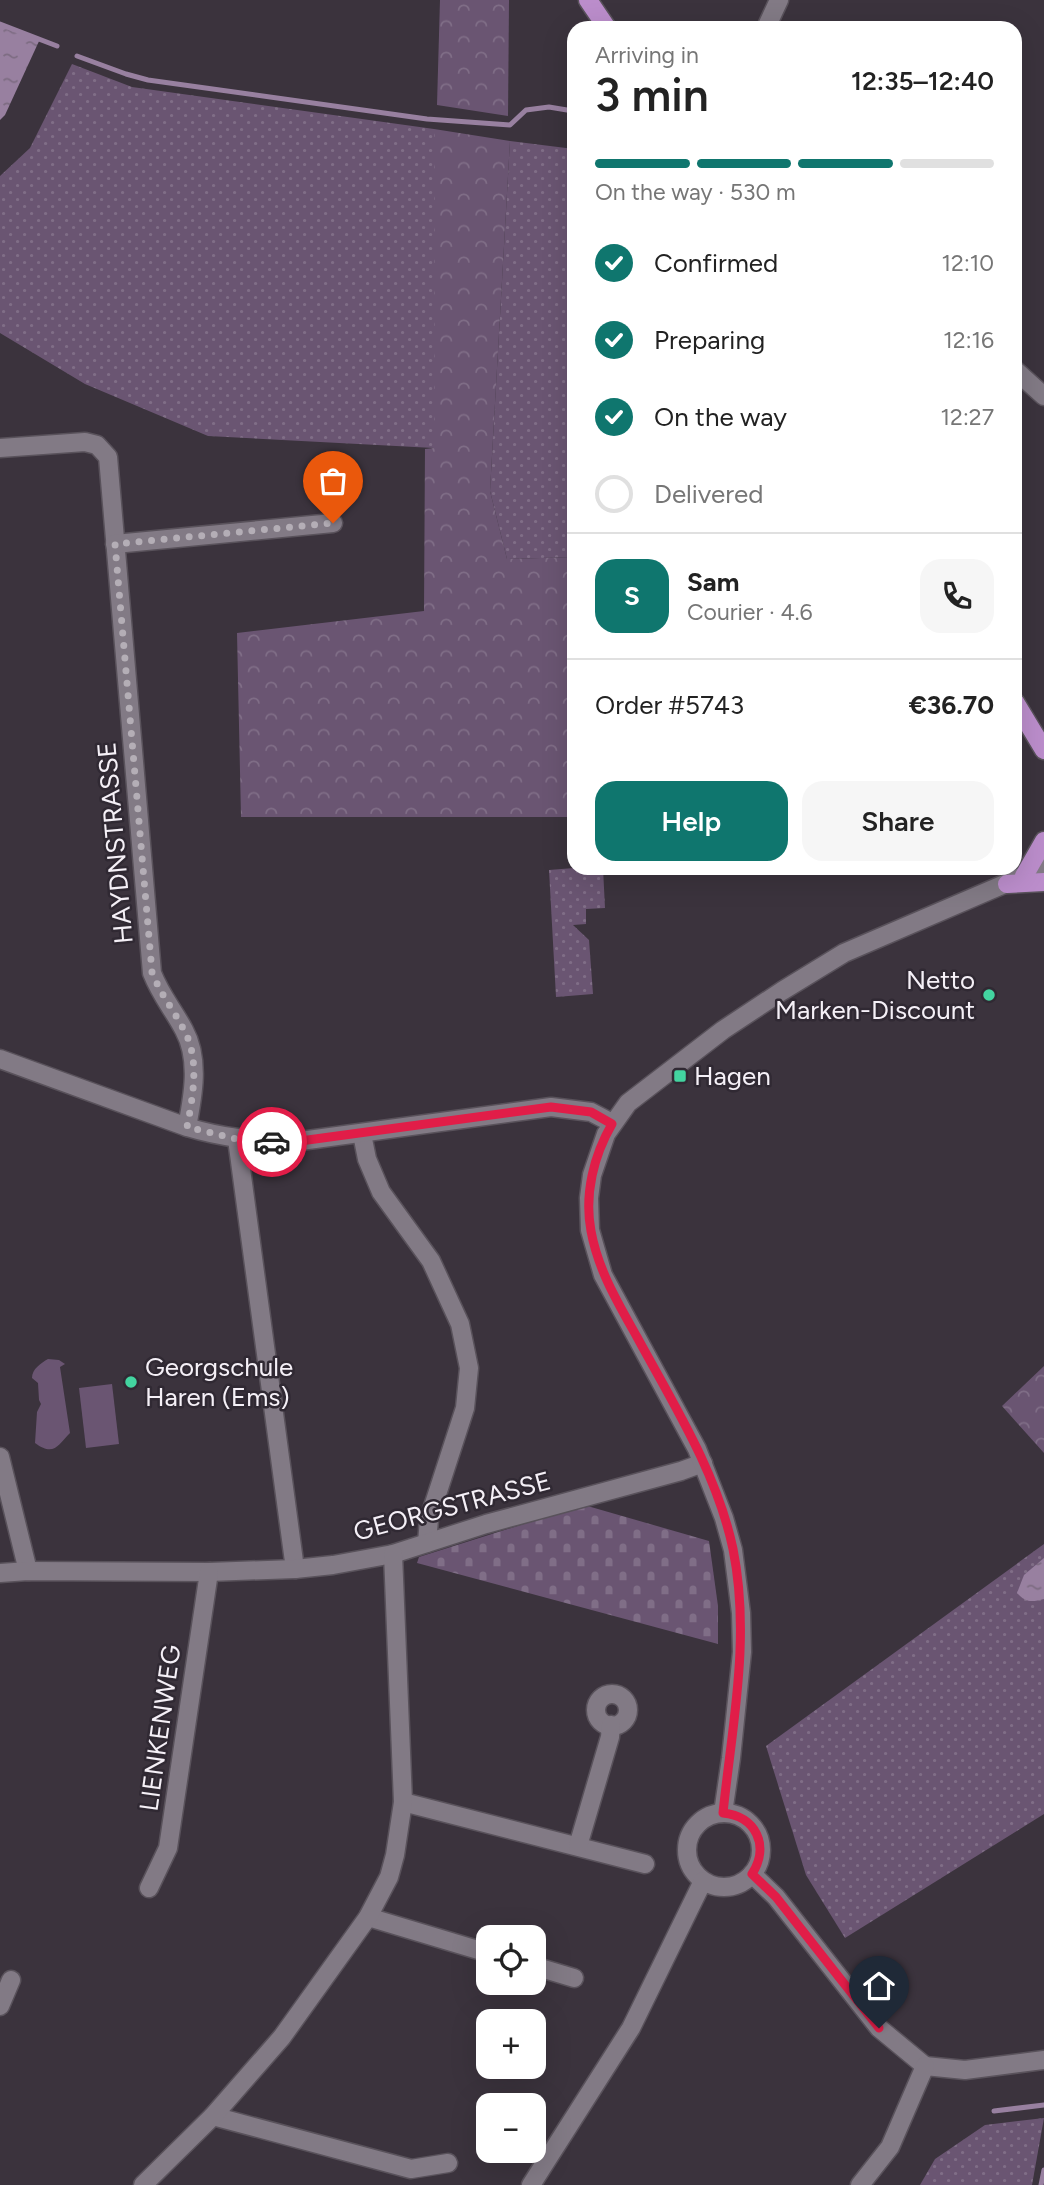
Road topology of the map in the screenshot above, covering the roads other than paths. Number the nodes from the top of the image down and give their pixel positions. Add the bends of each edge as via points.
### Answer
1 (588, 0) edge
2 (779, 0) edge
3 (602, 21) edge
4 (769, 21) edge
5 (1022, 376) edge
6 (1044, 396) edge
7 (0, 448) edge
8 (333, 523) dead end
9 (115, 544) junction
10 (1022, 714) edge
11 (1044, 750) edge
12 (1044, 841) edge
13 (1044, 867) edge
14 (1022, 872) edge
15 (1020, 875) edge
16 (1016, 880) junction
17 (1044, 882) edge
18 (0, 1059) edge
19 (612, 1124) junction
20 (187, 1127) junction
21 (362, 1133) junction
22 (237, 1139) junction
23 (0, 1457) edge
24 (703, 1462) junction
25 (427, 1543) junction
26 (393, 1554) junction
27 (295, 1569) junction
28 (28, 1571) junction
29 (209, 1572) junction
30 (0, 1573) edge
31 (611, 1726) dead end
32 (403, 1802) junction
33 (723, 1813) junction
34 (578, 1846) junction
35 (645, 1864) dead end
36 (752, 1874) junction
37 (703, 1881) junction
38 (149, 1888) dead end
39 (368, 1917) junction
40 (476, 1949) edge
41 (546, 1970) edge
42 (574, 1978) dead end
43 (11, 1980) dead end
44 (0, 2006) edge
45 (1044, 2060) edge
46 (926, 2066) junction
47 (213, 2116) junction
48 (448, 2163) dead end
49 (143, 2185) edge
50 (531, 2185) edge
51 (860, 2185) edge

1 - 3 main road
2 - 4 street
5 - 6 street
7 - 9 street, HAYDNSTRASSE via 97,445 108,457
8 - 9 street
9 - 20 street, HAYDNSTRASSE via 152,972 186,1032 194,1061
10 - 11 main road
12 - 14 main road
13 - 16 street
15 - 16 main road
16 - 17 main road
16 - 19 street via 834,959 723,1031 636,1097
18 - 20 street
19 - 21 street via 591,1112 551,1107
19 - 24 street via 592,1175 590,1230 603,1275
20 - 22 street
21 - 22 street via 293,1142
21 - 25 street via 381,1192 431,1261 443,1286 460,1324 469,1368 465,1408 429,1519
22 - 27 street
23 - 28 street
24 - 25 street, GEORGSTRASSE
24 - 33 street via 733,1550 741,1613 742,1652
25 - 26 street, GEORGSTRASSE
26 - 27 street, GEORGSTRASSE
26 - 32 street
27 - 29 street, GEORGSTRASSE
28 - 29 street, GEORGSTRASSE
28 - 30 street, GEORGSTRASSE
29 - 38 street, LIENKENWEG via 168,1848
31 - 34 street
32 - 34 street
32 - 39 street via 396,1855
33 - 36 street via 743,1819 756,1832 761,1849
33 - 37 street via 699,1822 689,1839 690,1867
34 - 35 street
36 - 37 street via 724,1887
36 - 46 street via 776,1897 879,2028
37 - 50 street via 631,2028
39 - 40 street
39 - 47 street via 282,2037
41 - 42 street
43 - 44 street
45 - 46 street via 965,2070
46 - 51 street via 890,2147
47 - 48 street via 411,2169
47 - 49 street

